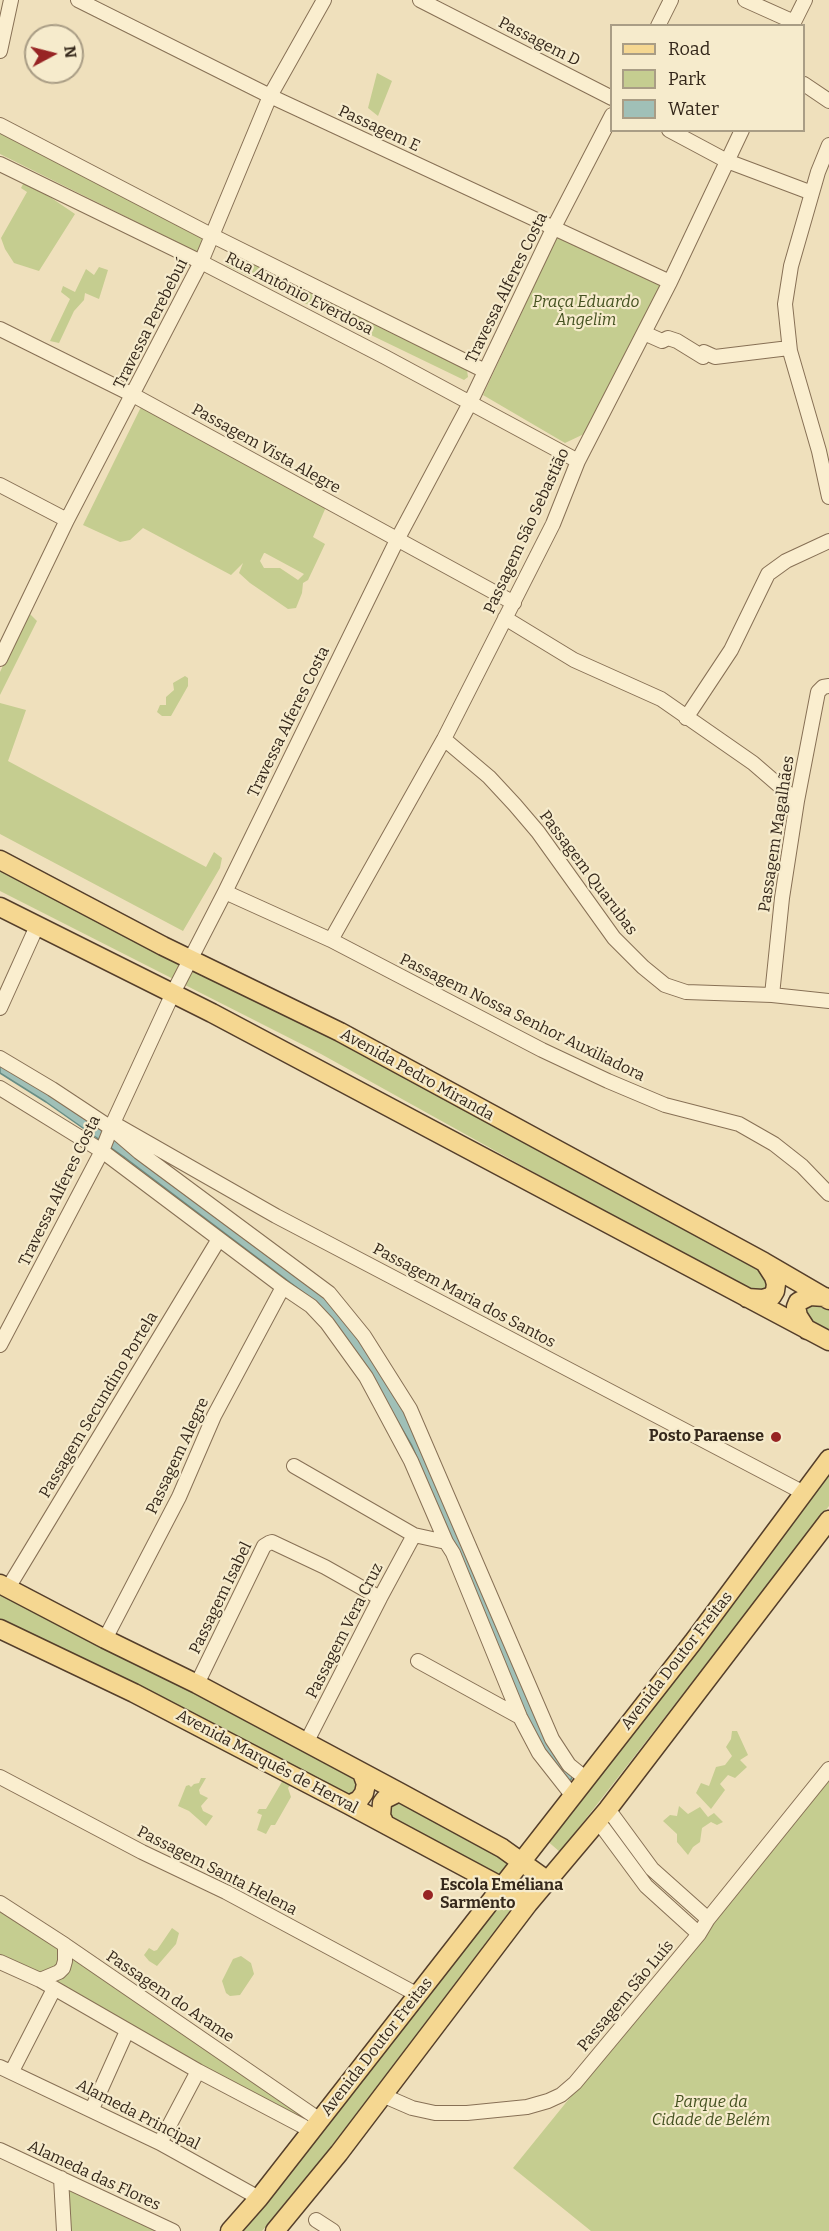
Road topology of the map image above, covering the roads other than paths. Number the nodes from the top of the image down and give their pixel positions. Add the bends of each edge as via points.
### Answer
1 (11, 0) edge
2 (78, 0) edge
3 (324, 0) edge
4 (420, 0) edge
5 (671, 0) edge
6 (745, 0) edge
7 (805, 0) edge
8 (659, 24) edge
9 (793, 24) edge
10 (0, 51) edge
11 (805, 85) edge
12 (270, 96) junction
13 (610, 97) edge
14 (829, 101) edge
15 (610, 119) edge
16 (0, 125) edge
17 (673, 132) edge
18 (741, 132) edge
19 (829, 146) edge
20 (726, 161) junction
21 (0, 164) edge
22 (813, 193) junction
23 (553, 229) junction
24 (213, 236) junction
25 (201, 262) junction
26 (670, 282) junction
27 (0, 329) edge
28 (644, 333) junction
29 (789, 348) junction
30 (485, 371) junction
31 (133, 395) junction
32 (470, 403) junction
33 (824, 451) edge
34 (578, 461) junction
35 (0, 485) edge
36 (829, 497) edge
37 (67, 520) junction
38 (397, 540) junction
39 (829, 541) edge
40 (514, 603) junction
41 (505, 618) junction
42 (0, 659) edge
43 (829, 686) edge
44 (686, 718) junction
45 (444, 739) junction
46 (797, 801) junction
47 (0, 860) edge
48 (225, 892) junction
49 (0, 907) edge
50 (37, 926) junction
51 (331, 940) junction
52 (190, 959) junction
53 (173, 993) junction
54 (772, 995) junction
55 (829, 1001) edge
56 (0, 1008) edge
57 (0, 1058) edge
58 (0, 1088) edge
59 (112, 1125) junction
60 (102, 1151) junction
61 (829, 1194) edge
62 (219, 1239) junction
63 (764, 1262) junction
64 (283, 1287) junction
65 (746, 1298) junction
66 (827, 1298) edge
67 (807, 1330) junction
68 (829, 1341) edge
69 (0, 1345) edge
70 (829, 1459) edge
71 (294, 1466) dead end
72 (804, 1493) junction
73 (829, 1520) edge
74 (414, 1535) junction
75 (470, 1547) junction
76 (449, 1548) junction
77 (4, 1586) edge
78 (380, 1598) junction
79 (0, 1629) edge
80 (105, 1639) junction
81 (418, 1661) dead end
82 (197, 1684) junction
83 (520, 1717) junction
84 (306, 1743) junction
85 (829, 1769) edge
86 (362, 1773) junction
87 (0, 1777) edge
88 (585, 1779) junction
89 (399, 1792) junction
90 (572, 1795) junction
91 (350, 1805) junction
92 (603, 1815) junction
93 (385, 1824) junction
94 (521, 1861) junction
95 (548, 1881) junction
96 (502, 1887) junction
97 (0, 1903) edge
98 (528, 1904) junction
99 (708, 1919) junction
100 (699, 1935) junction
101 (65, 1945) junction
102 (0, 1962) edge
103 (40, 1980) junction
104 (54, 1989) junction
105 (418, 1995) junction
106 (127, 2031) junction
107 (6, 2069) edge
108 (198, 2071) junction
109 (382, 2095) junction
110 (92, 2109) junction
111 (316, 2125) junction
112 (160, 2143) junction
113 (0, 2150) edge
114 (61, 2178) junction
115 (259, 2198) junction
116 (316, 2220) dead end
117 (64, 2231) edge
118 (173, 2231) edge
119 (230, 2231) edge
120 (275, 2231) edge
121 (333, 2231) edge

1 - 10 street
2 - 12 street, Passagem E
3 - 12 street, Travessa Perebebuí
4 - 13 street, Passagem D
5 - 8 street
6 - 9 street
7 - 9 street
11 - 14 street
12 - 23 street, Passagem E
12 - 24 street, Travessa Perebebuí
15 - 23 street, Travessa Alferes Costa
16 - 24 street, Rua Antônio Everdosa
17 - 20 street
18 - 20 street, Passagem São Sebastião
19 - 22 street
20 - 22 street
20 - 26 street, Passagem São Sebastião
21 - 25 street, Rua Antônio Everdosa
22 - 29 street via 791,266 785,304
23 - 26 street, Passagem E
23 - 30 street, Travessa Alferes Costa
24 - 25 street, Travessa Perebebuí
24 - 30 street, Rua Antônio Everdosa
25 - 31 street, Travessa Perebebuí
25 - 32 street, Rua Antônio Everdosa
26 - 28 street, Passagem São Sebastião
27 - 31 street, Passagem Vista Alegre
28 - 29 street via 662,341 677,341 703,357 704,352 715,357
28 - 34 street, Passagem São Sebastião
29 - 33 street
30 - 32 street, Travessa Alferes Costa
31 - 37 street, Travessa Perebebuí
31 - 38 street, Passagem Vista Alegre
32 - 34 street, Rua Antônio Everdosa
32 - 38 street, Travessa Alferes Costa
33 - 36 street
34 - 40 street, Passagem São Sebastião
35 - 37 street
37 - 42 street, Travessa Perebebuí
38 - 40 street, Passagem Vista Alegre
38 - 48 street, Travessa Alferes Costa
39 - 44 street via 768,574 731,650
40 - 41 street, Passagem São Sebastião
41 - 44 street via 574,660 661,699
41 - 45 street, Passagem São Sebastião
43 - 46 street, Passagem Magalhães via 818,692
44 - 46 street via 753,763
45 - 51 street, Passagem São Sebastião
45 - 54 street, Passagem Quarubas via 515,805 614,938 642,968 664,985 686,992
46 - 54 street, Passagem Magalhães
47 - 52 main road, Avenida Pedro Miranda
48 - 51 street, Passagem Nossa Senhor Auxiliadora
48 - 52 street, Travessa Alferes Costa
49 - 50 main road
50 - 53 main road
50 - 56 street
51 - 61 street, Passagem Nossa Senhor Auxiliadora via 608,1081 665,1105 739,1124 774,1144
52 - 53 street, Travessa Alferes Costa
52 - 63 main road, Avenida Pedro Miranda via 339,1032
53 - 59 street, Travessa Alferes Costa
53 - 65 main road
54 - 55 street, Passagem Quarubas
57 - 59 street
58 - 60 street
59 - 60 street, Travessa Alferes Costa
59 - 72 street, Passagem Maria dos Santos via 276,1216
59 - 75 street via 139,1152 328,1293 364,1336 410,1409
60 - 62 street
60 - 69 street, Travessa Alferes Costa
62 - 64 street
62 - 77 street, Passagem Secundino Portela
63 - 65 main road via 774,1277 775,1291 763,1299
63 - 66 main road, Avenida Pedro Miranda
64 - 76 street via 311,1306 327,1323 366,1377 411,1461
64 - 80 street, Passagem Alegre via 214,1416 179,1497
65 - 67 main road
66 - 67 main road via 810,1296 798,1302 798,1317
67 - 68 main road
70 - 72 main road, Avenida Doutor Freitas
71 - 74 street
72 - 88 main road, Avenida Doutor Freitas
73 - 92 main road, Avenida Doutor Freitas
74 - 76 street
74 - 78 street, Passagem Vera Cruz
75 - 76 street
75 - 88 street via 552,1739 569,1765
76 - 83 street
77 - 80 main road
78 - 82 street, Passagem Isabel via 325,1567 269,1543 264,1546
78 - 84 street, Passagem Vera Cruz
79 - 91 main road, Avenida Marquês de Herval via 134,1693
80 - 82 main road
81 - 83 street
82 - 84 main road
83 - 90 street via 539,1753
84 - 86 main road
85 - 99 street, Passagem São Luís
86 - 89 main road
86 - 91 main road via 364,1793
87 - 105 street, Passagem Santa Helena
88 - 90 main road, Avenida Doutor Freitas
89 - 93 main road via 382,1803
89 - 94 main road
90 - 94 main road, Avenida Doutor Freitas
91 - 93 main road, Avenida Marquês de Herval
92 - 95 main road, Avenida Doutor Freitas
92 - 99 street via 652,1869
92 - 100 street via 646,1886
93 - 96 main road, Avenida Marquês de Herval
94 - 95 main road
94 - 96 main road, Avenida Doutor Freitas
95 - 98 main road, Avenida Doutor Freitas
96 - 98 main road, Avenida Marquês de Herval
96 - 105 main road, Avenida Doutor Freitas
97 - 101 street, Passagem do Arame
98 - 109 main road, Avenida Doutor Freitas
99 - 100 street, Passagem São Luís
100 - 109 street, Passagem São Luís via 576,2083 561,2095 527,2107 435,2113
101 - 103 street via 63,1968
101 - 111 street, Passagem do Arame
102 - 103 street
103 - 104 street
104 - 106 street
104 - 107 street
105 - 111 main road, Avenida Doutor Freitas
106 - 108 street
106 - 110 street
107 - 110 street, Alameda Principal
108 - 111 street
108 - 112 street
109 - 120 main road, Avenida Doutor Freitas
110 - 112 street, Alameda Principal
111 - 115 main road, Avenida Doutor Freitas
112 - 115 street, Alameda Principal
113 - 114 street, Alameda das Flores
114 - 117 street
114 - 118 street, Alameda das Flores
115 - 119 main road, Avenida Doutor Freitas
116 - 121 street

